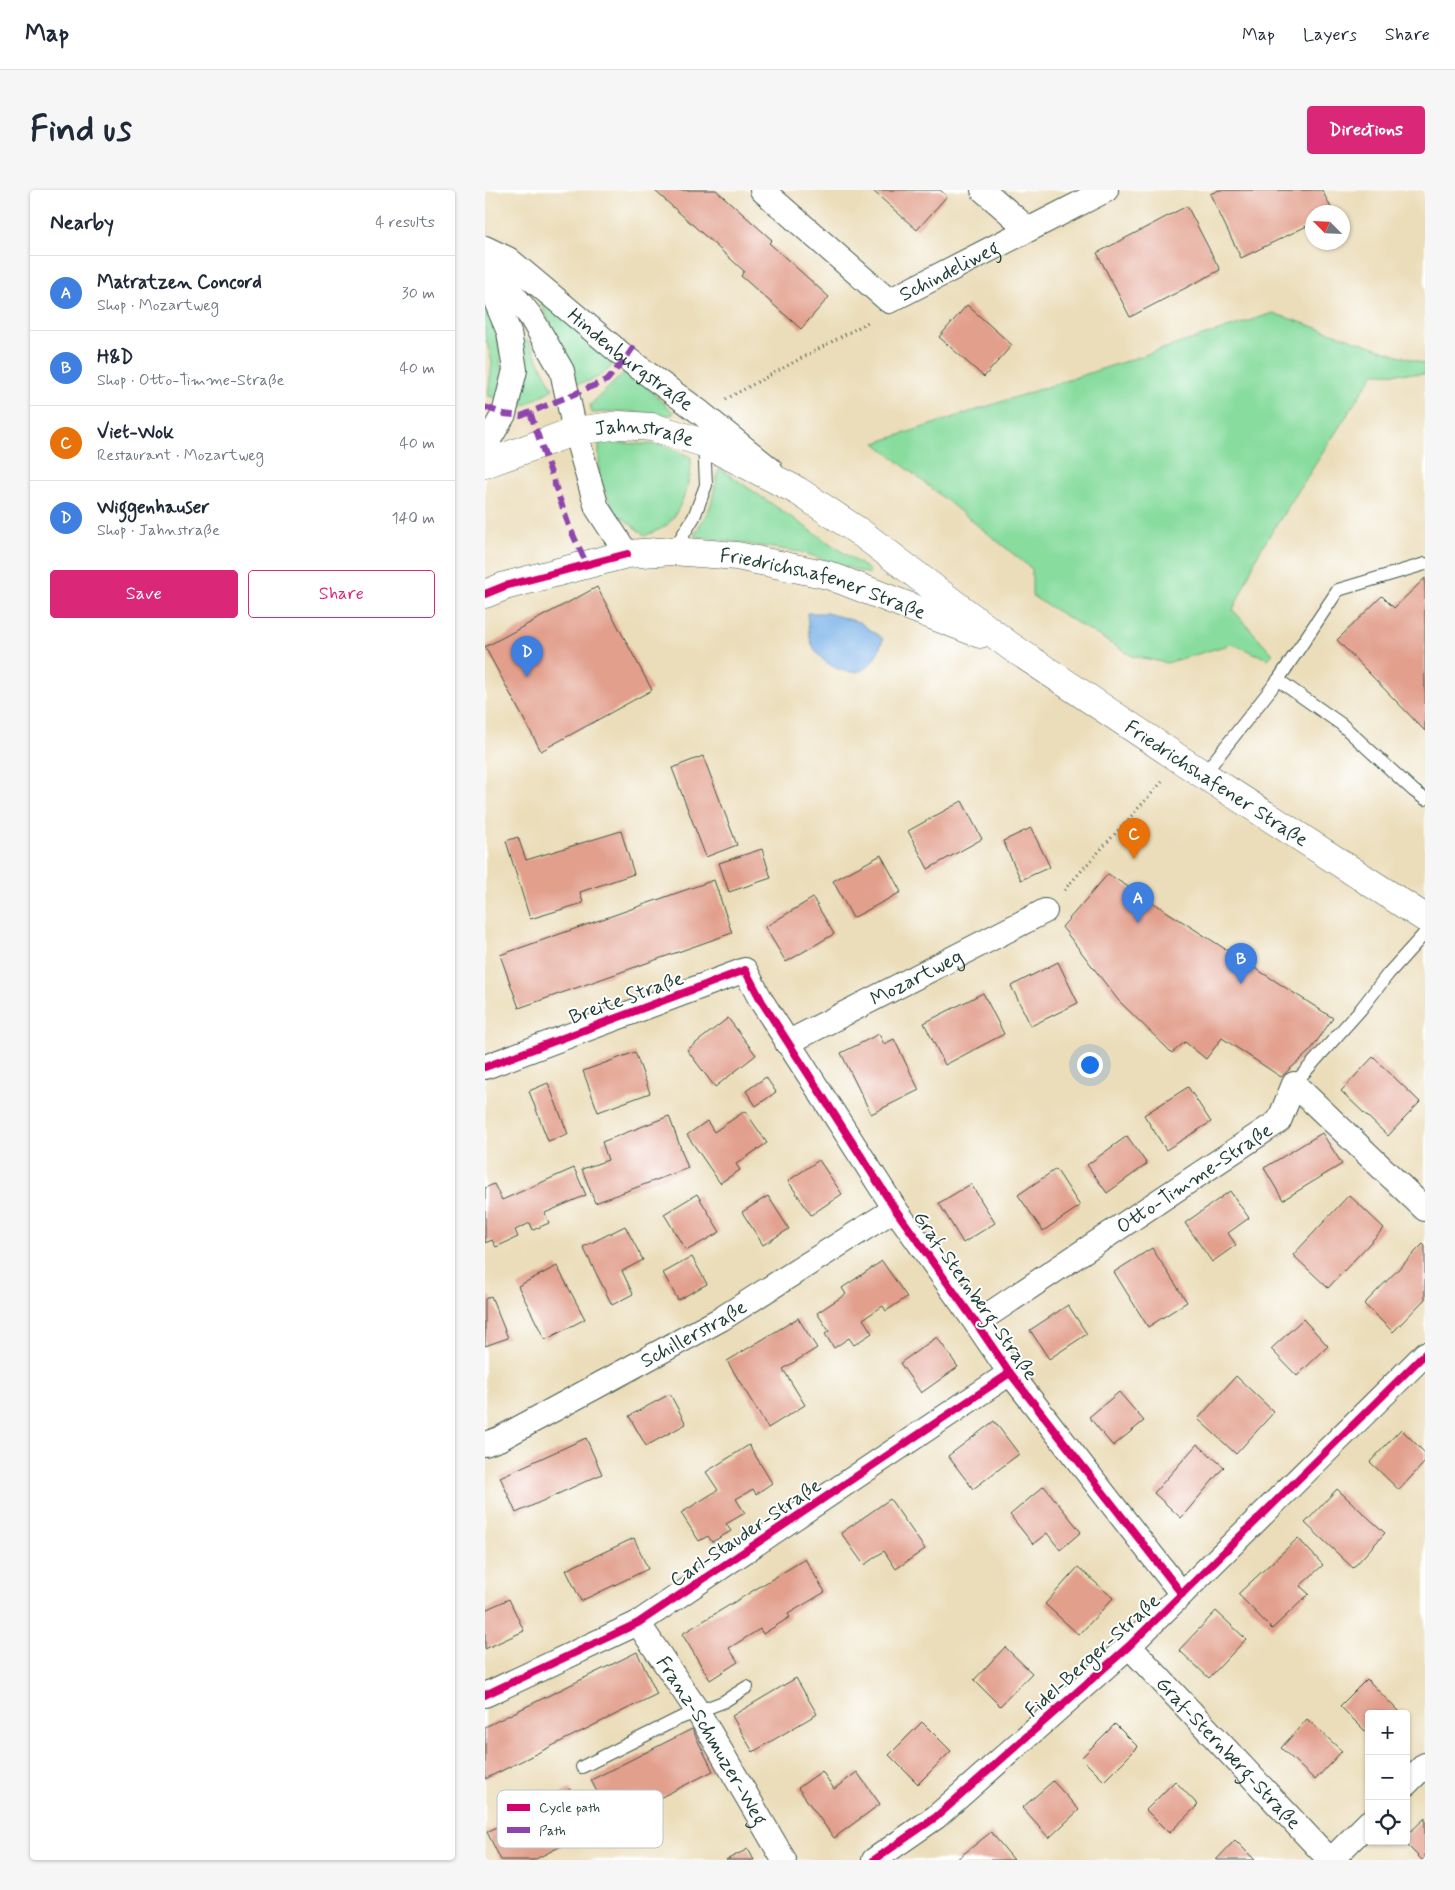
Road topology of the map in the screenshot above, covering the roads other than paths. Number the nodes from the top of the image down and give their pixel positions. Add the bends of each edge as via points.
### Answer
1 (762, 190) edge
2 (983, 190) edge
3 (1106, 190) edge
4 (1028, 229) junction
5 (485, 248) edge
6 (485, 259) edge
7 (485, 275) edge
8 (701, 413) junction
9 (575, 431) junction
10 (704, 443) junction
11 (485, 446) edge
12 (485, 464) edge
13 (798, 492) junction
14 (673, 551) junction
15 (627, 554) junction
16 (1425, 564) edge
17 (485, 594) edge
18 (1010, 646) junction
19 (1277, 680) junction
20 (1204, 774) junction
21 (1425, 799) edge
22 (1045, 911) road end
23 (1425, 918) edge
24 (1425, 933) edge
25 (762, 1002) joint
26 (787, 1043) junction
27 (485, 1067) edge
28 (1294, 1084) junction
29 (895, 1209) junction
30 (1425, 1209) edge
31 (976, 1323) junction
32 (1425, 1354) edge
33 (1009, 1373) junction
34 (485, 1444) edge
35 (1182, 1594) junction
36 (638, 1623) junction
37 (1129, 1646) junction
38 (747, 1687) dead end
39 (485, 1695) edge
40 (698, 1712) junction
41 (1425, 1766) edge
42 (582, 1767) dead end
43 (1410, 1780) edge
44 (1365, 1826) edge
45 (784, 1860) edge
46 (874, 1860) edge
47 (1331, 1860) edge

1 - 4 street, Schindeliweg via 889,301
2 - 4 street
3 - 4 street, Schindeliweg
5 - 8 street, Hindenburgstraße via 508,259 627,358
6 - 9 street, Hindenburgstraße via 531,317 562,371
7 - 11 street via 509,332 515,370 504,414
8 - 10 lane
8 - 13 street, Hindenburgstraße
9 - 10 main road, Jahnstraße via 620,425 651,427
9 - 12 main road, Jahnstraße
9 - 15 street, Hindenburgstraße via 597,508
10 - 13 main road, Jahnstraße
10 - 14 lane via 706,485 694,517
13 - 18 main road, Friedrichshafener Straße via 861,533
14 - 15 main road, Friedrichshafener Straße
14 - 18 main road, Friedrichshafener Straße via 737,556 828,575
15 - 17 main road
16 - 19 lane via 1338,590
18 - 20 main road, Friedrichshafener Straße
19 - 20 lane
19 - 21 lane via 1341,724
20 - 23 main road, Friedrichshafener Straße
22 - 26 street, Mozartweg
24 - 28 lane
25 - 26 street, Graf-Sternberg-Straße
25 - 27 street, Breite Straße via 745,970
26 - 29 street, Graf-Sternberg-Straße
28 - 30 street
28 - 31 street, Otto-Timme-Straße via 1279,1121
29 - 31 street, Graf-Sternberg-Straße
29 - 34 street, Schillerstraße via 721,1320
31 - 33 street, Graf-Sternberg-Straße
32 - 35 street, Fidel-Berger-Straße
33 - 35 street, Graf-Sternberg-Straße
33 - 36 street, Carl-Stauder-Straße
35 - 37 street, Fidel-Berger-Straße
36 - 39 street, Carl-Stauder-Straße
36 - 40 street, Franz-Schmuzer-Weg
37 - 46 street, Fidel-Berger-Straße via 937,1817
37 - 47 street, Graf-Sternberg-Straße
38 - 40 lane
40 - 42 lane
40 - 45 street, Franz-Schmuzer-Weg
41 - 43 street
44 - 47 street

